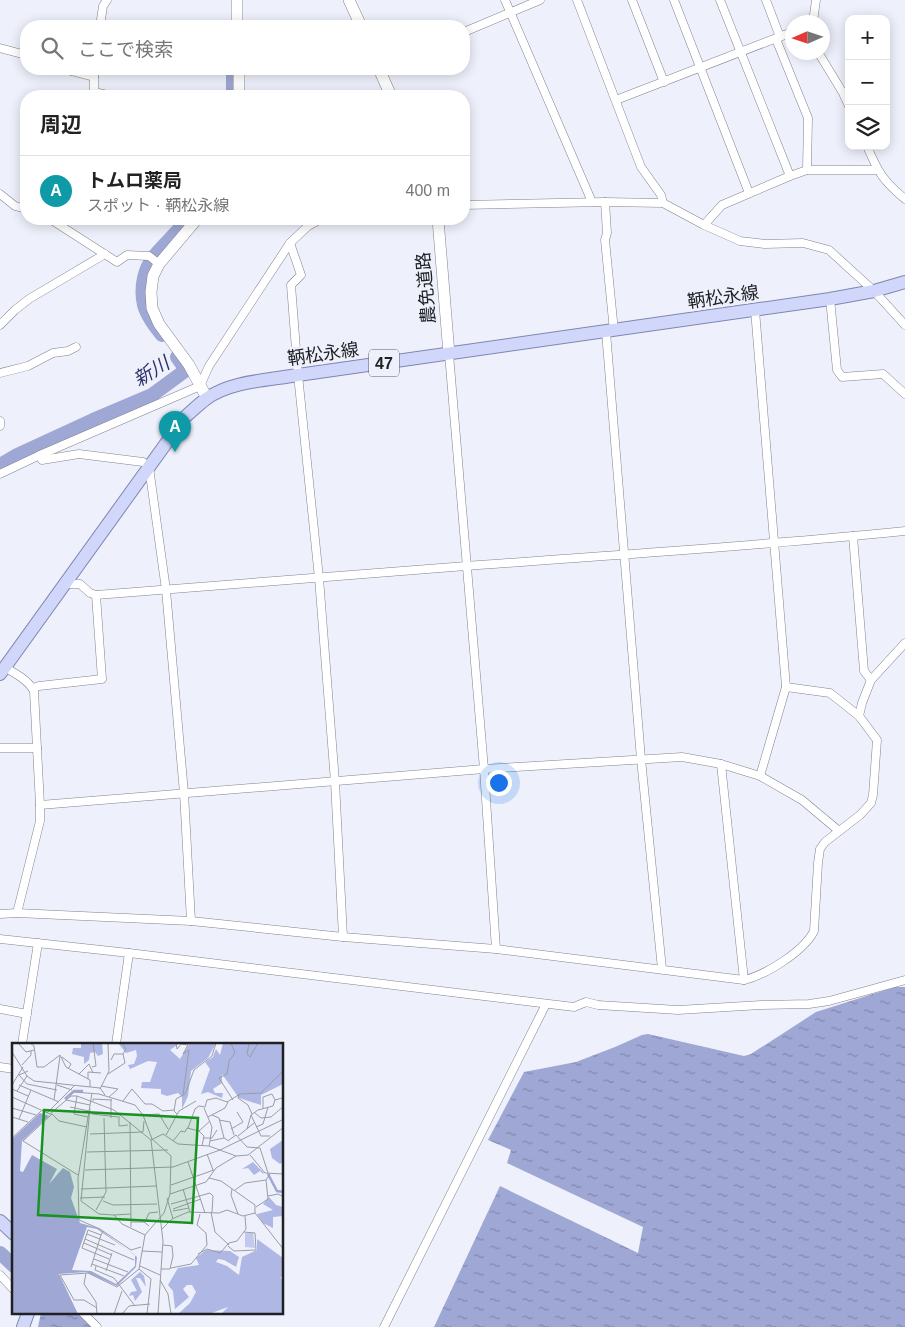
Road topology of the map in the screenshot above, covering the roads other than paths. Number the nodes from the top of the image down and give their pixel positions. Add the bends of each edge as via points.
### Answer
1 (107, 0) edge
2 (237, 0) edge
3 (350, 0) edge
4 (505, 0) edge
5 (540, 0) edge
6 (578, 0) edge
7 (632, 0) edge
8 (674, 0) edge
9 (720, 0) edge
10 (766, 0) edge
11 (816, 0) edge
12 (511, 12) junction
13 (814, 15) edge
14 (101, 20) edge
15 (238, 20) edge
16 (358, 20) edge
17 (470, 29) edge
18 (785, 35) edge
19 (778, 38) junction
20 (0, 48) edge
21 (740, 52) junction
22 (20, 53) edge
23 (823, 60) edge
24 (700, 68) junction
25 (94, 75) edge
26 (239, 75) edge
27 (382, 75) edge
28 (664, 82) junction
29 (94, 90) edge
30 (239, 90) edge
31 (389, 90) edge
32 (616, 100) junction
33 (849, 105) edge
34 (869, 150) edge
35 (807, 170) junction
36 (877, 170) junction
37 (790, 176) junction
38 (749, 193) junction
39 (0, 194) edge
40 (905, 200) edge
41 (592, 202) junction
42 (606, 202) junction
43 (663, 203) junction
44 (470, 205) edge
45 (20, 207) edge
46 (59, 225) edge
47 (192, 225) edge
48 (310, 225) edge
49 (438, 225) edge
50 (704, 225) junction
51 (290, 243) junction
52 (105, 254) junction
53 (159, 264) junction
54 (905, 282) edge
55 (874, 291) junction
56 (830, 300) junction
57 (756, 310) junction
58 (0, 325) edge
59 (905, 325) edge
60 (610, 331) junction
61 (76, 347) dead end
62 (449, 354) junction
63 (0, 373) edge
64 (298, 375) junction
65 (200, 386) junction
66 (905, 394) edge
67 (207, 398) junction
68 (0, 421) edge
69 (0, 426) edge
70 (40, 455) junction
71 (149, 467) junction
72 (0, 474) edge
73 (905, 530) edge
74 (853, 536) junction
75 (775, 543) junction
76 (624, 556) junction
77 (468, 566) junction
78 (319, 578) junction
79 (65, 584) junction
80 (166, 590) junction
81 (96, 595) junction
82 (905, 643) edge
83 (2, 670) edge
84 (871, 680) junction
85 (786, 687) junction
86 (32, 688) junction
87 (859, 716) junction
88 (0, 748) edge
89 (37, 748) junction
90 (641, 759) junction
91 (721, 764) junction
92 (484, 769) junction
93 (760, 776) junction
94 (335, 782) junction
95 (184, 793) junction
96 (40, 805) junction
97 (839, 831) junction
98 (17, 913) junction
99 (0, 914) edge
100 (191, 921) junction
101 (343, 937) junction
102 (0, 939) edge
103 (38, 942) junction
104 (496, 949) junction
105 (128, 953) junction
106 (662, 969) junction
107 (744, 980) junction
108 (905, 980) edge
109 (546, 1004) junction
110 (0, 1009) edge
111 (27, 1014) junction
112 (22, 1043) edge
113 (116, 1043) edge
114 (0, 1221) edge
115 (12, 1232) edge
116 (0, 1274) edge
117 (12, 1288) edge
118 (28, 1314) edge
119 (84, 1314) edge
120 (23, 1327) edge
121 (97, 1327) edge
122 (384, 1327) edge

1 - 14 street
2 - 15 main road
3 - 16 main road
4 - 12 street
5 - 12 street
6 - 32 street
7 - 28 street
8 - 24 street
9 - 21 street
10 - 19 street
11 - 13 street
12 - 17 street
12 - 41 street
18 - 19 street
19 - 21 street
19 - 35 street via 808,118
20 - 22 street
21 - 24 street
21 - 37 street
23 - 33 street
24 - 28 street
24 - 38 street
25 - 29 street
26 - 30 main road
27 - 31 main road
28 - 32 street
32 - 43 street via 641,166
34 - 36 street
35 - 36 street
35 - 37 street
36 - 40 street
37 - 38 street
38 - 50 street via 722,205
39 - 45 street
41 - 42 street
41 - 44 street
42 - 43 street
42 - 60 street via 607,233 604,240
43 - 50 street
46 - 52 street
47 - 53 main road
48 - 51 street
49 - 62 main road, 農免道路
50 - 55 street via 740,241 803,244 829,250
51 - 64 street via 300,275 291,285
51 - 65 street via 209,366
52 - 53 street via 117,262 127,255 149,256
52 - 58 street via 29,298
53 - 65 main road via 150,292 152,308
54 - 55 main road, 鞆松永線 / 47
55 - 56 main road, 鞆松永線 / 47
55 - 59 street
56 - 57 main road, 鞆松永線 / 47
56 - 66 street via 837,370 842,377 883,374
57 - 60 main road, 鞆松永線 / 47
57 - 75 street
60 - 62 main road, 鞆松永線 / 47
60 - 76 street
61 - 63 street
62 - 64 main road, 鞆松永線 / 47
62 - 77 street
64 - 67 main road, 鞆松永線 / 47 via 228,388
64 - 78 street
65 - 67 main road
65 - 70 street
67 - 71 main road, 鞆松永線 / 47 via 185,417
68 - 69 street
70 - 71 street via 42,460 79,454 143,462
70 - 72 street
71 - 79 main road, 鞆松永線 / 47
71 - 80 street
73 - 74 street
74 - 75 street
74 - 84 street via 864,671
75 - 76 street
75 - 85 street
76 - 77 street
76 - 90 street
77 - 78 street
77 - 92 street
78 - 80 street
78 - 94 street
79 - 81 street via 80,584
79 - 83 main road, 鞆松永線 / 47
80 - 81 street
80 - 95 street
81 - 86 street via 102,679
82 - 84 street
83 - 86 street via 17,674
84 - 87 street
85 - 87 street via 830,693
85 - 93 street
86 - 89 street
87 - 97 street via 877,740 873,795 871,803 860,815
88 - 89 street
89 - 96 street
90 - 91 street via 682,757
90 - 92 street
90 - 106 street
91 - 93 street
91 - 107 street
92 - 94 street
92 - 104 street
93 - 97 street via 802,800
94 - 95 street
94 - 101 street
95 - 96 street
95 - 100 street
96 - 98 street via 40,821
97 - 107 street via 820,849 814,931 810,939 800,950 768,970
98 - 99 street
98 - 100 street
100 - 101 street
101 - 104 street
102 - 103 street
103 - 105 street
103 - 111 street
104 - 106 street
105 - 109 street
105 - 113 street
106 - 107 street
108 - 109 street via 809,1004 678,1010 586,1002 574,1007
109 - 122 street
110 - 111 street
111 - 112 street
114 - 115 main road
116 - 117 street
118 - 120 main road
119 - 121 street

